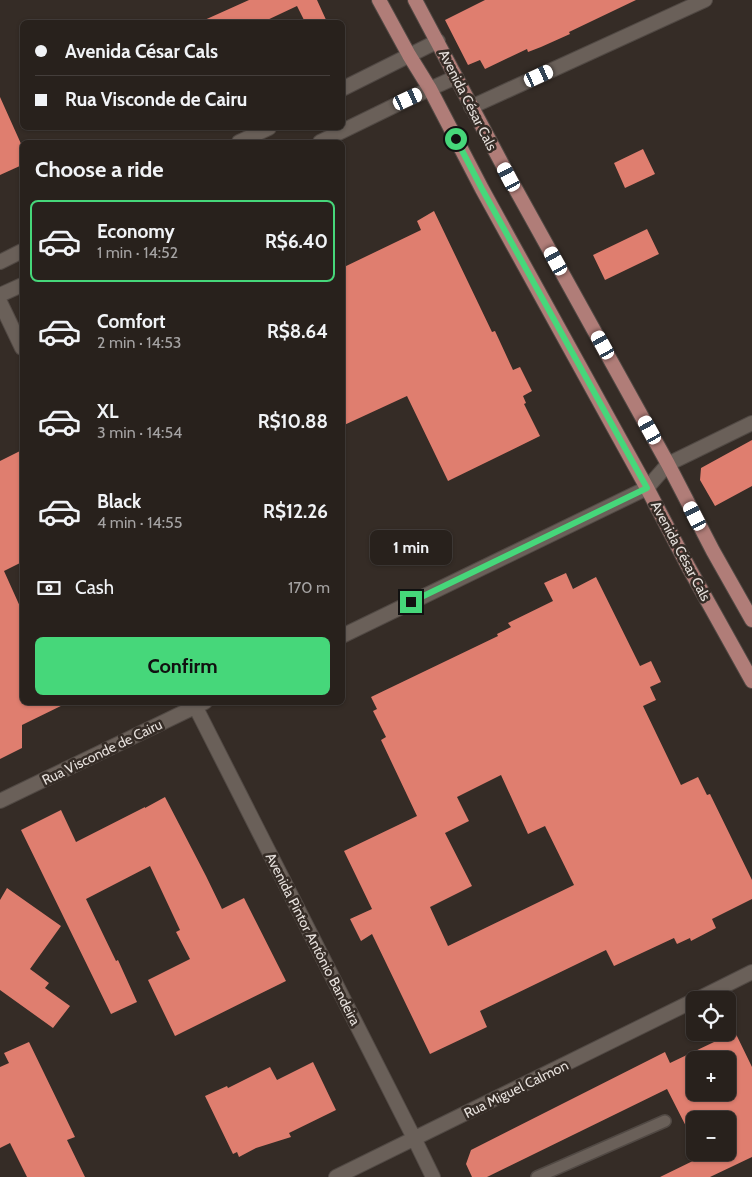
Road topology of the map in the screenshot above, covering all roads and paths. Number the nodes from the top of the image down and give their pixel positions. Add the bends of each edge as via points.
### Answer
1 (379, 0) edge
2 (415, 0) edge
3 (705, 0) edge
4 (438, 41) junction
5 (409, 55) junction
6 (456, 77) junction
7 (345, 87) edge
8 (430, 89) junction
9 (471, 107) junction
10 (265, 130) edge
11 (345, 130) edge
12 (345, 130) edge
13 (244, 140) edge
14 (324, 140) edge
15 (20, 252) edge
16 (0, 262) edge
17 (20, 285) edge
18 (0, 295) edge
19 (0, 302) edge
20 (20, 344) edge
21 (752, 423) edge
22 (668, 464) junction
23 (647, 488) junction
24 (752, 620) edge
25 (345, 635) edge
26 (752, 681) edge
27 (196, 705) edge
28 (198, 705) edge
29 (0, 801) edge
30 (752, 972) edge
31 (713, 991) edge
32 (686, 1004) edge
33 (665, 1121) dead end
34 (414, 1138) junction
35 (336, 1177) edge
36 (433, 1177) edge
37 (537, 1177) edge

1 - 5 main road, Avenida César Cals
2 - 4 main road, Avenida César Cals
3 - 9 street
4 - 5 street
4 - 6 main road, Avenida César Cals
5 - 7 street
5 - 8 main road, Avenida César Cals
6 - 8 street
6 - 9 main road, Avenida César Cals
8 - 12 street
8 - 23 main road, Avenida César Cals
9 - 22 main road, Avenida César Cals
10 - 13 street
11 - 14 street
15 - 16 street
17 - 18 street
19 - 20 street
21 - 22 street
22 - 23 street
22 - 24 main road, Avenida César Cals
23 - 25 street
23 - 26 main road, Avenida César Cals
27 - 29 street, Rua Visconde de Cairu
28 - 34 street, Avenida Pintor Antônio Bandeira
30 - 31 street, Rua Miguel Calmon
32 - 34 street, Rua Miguel Calmon
33 - 37 lane
34 - 35 street, Rua Miguel Calmon
34 - 36 street, Avenida Pintor Antônio Bandeira

